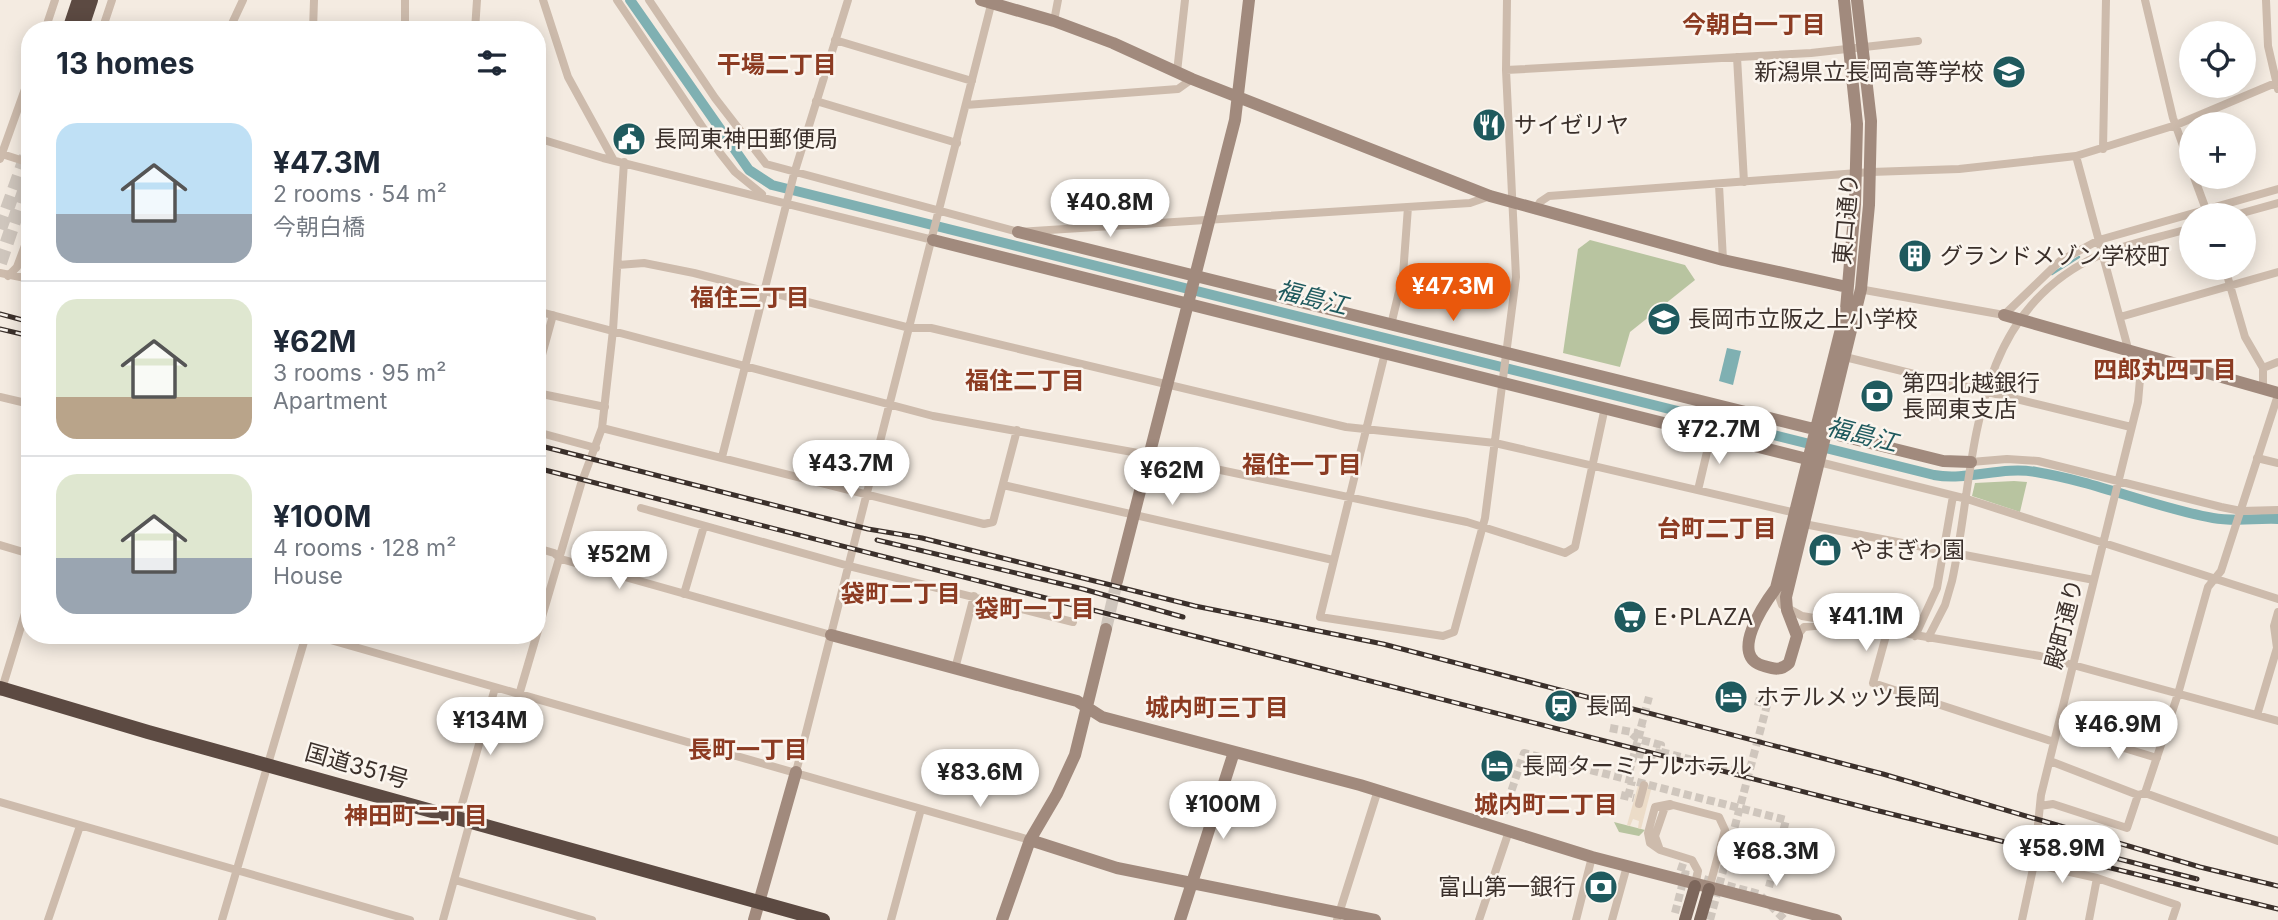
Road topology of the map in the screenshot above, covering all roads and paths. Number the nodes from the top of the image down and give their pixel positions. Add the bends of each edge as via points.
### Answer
1 (55, 0) edge
2 (79, 0) edge
3 (91, 0) edge
4 (112, 0) edge
5 (243, 0) edge
6 (314, 0) edge
7 (405, 0) edge
8 (477, 0) edge
9 (543, 0) edge
10 (617, 0) edge
11 (649, 0) edge
12 (848, 0) edge
13 (1058, 0) edge
14 (1185, 0) edge
15 (1249, 0) edge
16 (1507, 0) edge
17 (1844, 0) edge
18 (1857, 0) edge
19 (2105, 0) edge
20 (2145, 0) edge
21 (2266, 0) edge
22 (988, 1) edge
23 (48, 21) edge
24 (72, 21) edge
25 (84, 21) edge
26 (105, 21) edge
27 (233, 21) edge
28 (313, 21) edge
29 (405, 21) edge
30 (476, 21) edge
31 (1054, 21) junction
32 (835, 40) junction
33 (1918, 41) dead end
34 (1858, 49) junction
35 (1737, 57) junction
36 (1506, 70) junction
37 (1177, 72) junction
38 (1192, 79) junction
39 (972, 80) junction
40 (2277, 85) edge
41 (1240, 97) junction
42 (21, 100) edge
43 (816, 101) junction
44 (966, 105) junction
45 (2176, 125) junction
46 (2179, 134) edge
47 (546, 140) edge
48 (957, 143) junction
49 (2103, 149) junction
50 (1, 156) edge
51 (2076, 156) junction
52 (613, 159) junction
53 (21, 161) edge
54 (624, 162) junction
55 (1871, 172) junction
56 (1857, 174) junction
57 (794, 177) junction
58 (1744, 182) junction
59 (1719, 186) junction
60 (2278, 189) edge
61 (1490, 196) junction
62 (774, 200) junction
63 (788, 200) junction
64 (2237, 203) edge
65 (2278, 203) edge
66 (1514, 204) junction
67 (1408, 207) junction
68 (2256, 209) edge
69 (1535, 210) junction
70 (939, 215) junction
71 (2179, 220) edge
72 (1207, 221) junction
73 (1018, 232) junction
74 (2179, 232) edge
75 (933, 238) junction
76 (2099, 240) junction
77 (2103, 254) junction
78 (21, 256) edge
79 (1723, 260) junction
80 (618, 265) junction
81 (2278, 272) edge
82 (4, 274) edge
83 (1193, 279) junction
84 (2229, 280) edge
85 (2231, 285) junction
86 (1847, 287) junction
87 (1861, 289) junction
88 (763, 291) junction
89 (1188, 302) junction
90 (546, 313) edge
91 (554, 315) junction
92 (2004, 315) junction
93 (2120, 317) junction
94 (2021, 320) junction
95 (1391, 326) junction
96 (910, 328) junction
97 (613, 330) junction
98 (546, 342) edge
99 (1385, 353) junction
100 (2135, 354) junction
101 (1845, 357) junction
102 (1506, 358) junction
103 (2278, 362) edge
104 (745, 365) junction
105 (2263, 368) junction
106 (1502, 379) junction
107 (1167, 384) junction
108 (2263, 389) junction
109 (1984, 390) junction
110 (2278, 394) edge
111 (546, 395) edge
112 (0, 397) edge
113 (21, 402) edge
114 (890, 403) junction
115 (605, 407) junction
116 (1605, 407) junction
117 (2131, 427) junction
118 (601, 428) junction
119 (1367, 429) junction
120 (1017, 430) junction
121 (1820, 434) junction
122 (546, 435) edge
123 (1711, 435) junction
124 (1495, 443) junction
125 (596, 449) junction
126 (1149, 455) junction
127 (722, 457) junction
128 (1814, 458) junction
129 (2257, 458) junction
130 (2278, 463) edge
131 (1971, 464) junction
132 (1593, 466) junction
133 (2118, 480) junction
134 (1003, 485) junction
135 (1698, 490) junction
136 (868, 493) junction
137 (1967, 495) junction
138 (1953, 496) junction
139 (1351, 498) junction
140 (641, 508) dead end
141 (2278, 510) edge
142 (2241, 513) junction
143 (1134, 514) junction
144 (1801, 517) junction
145 (705, 526) junction
146 (1480, 527) junction
147 (0, 545) edge
148 (2104, 545) junction
149 (1945, 549) junction
150 (21, 551) edge
151 (546, 551) edge
152 (1958, 552) junction
153 (562, 559) junction
154 (1333, 560) junction
155 (849, 566) junction
156 (2213, 579) junction
157 (2094, 580) junction
158 (1117, 582) tunnel mouth
159 (1776, 588) junction
160 (684, 594) junction
161 (974, 596) junction
162 (2278, 599) edge
163 (546, 610) edge
164 (1787, 610) junction
165 (2278, 612) edge
166 (1073, 622) dead end
167 (1838, 623) junction
168 (21, 626) edge
169 (1106, 629) tunnel mouth
170 (1887, 632) junction
171 (831, 635) junction
172 (1797, 636) junction
173 (1915, 636) junction
174 (1928, 638) junction
175 (303, 644) edge
176 (344, 644) edge
177 (535, 644) edge
178 (2073, 664) junction
179 (956, 669) junction
180 (495, 688) junction
181 (1, 690) edge
182 (2178, 694) junction
183 (519, 695) junction
184 (1087, 707) junction
185 (2257, 715) junction
186 (2278, 722) edge
187 (2088, 737) dead end
188 (2054, 742) junction
189 (1234, 752) junction
190 (2157, 758) junction
191 (2050, 761) junction
192 (267, 764) junction
193 (796, 772) junction
194 (1644, 785) dead end
195 (1378, 790) junction
196 (2141, 794) junction
197 (1638, 801) tunnel mouth
198 (0, 802) edge
199 (2040, 806) junction
200 (921, 809) junction
201 (464, 820) junction
202 (80, 826) junction
203 (1509, 831) junction
204 (1030, 840) junction
205 (2278, 841) edge
206 (1592, 857) junction
207 (2034, 864) junction
208 (1627, 866) junction
209 (236, 869) junction
210 (2097, 878) junction
211 (455, 880) junction
212 (1192, 883) junction
213 (1695, 886) junction
214 (1709, 889) junction
215 (758, 903) junction
216 (1339, 916) edge
217 (48, 920) edge
218 (222, 920) edge
219 (410, 920) edge
220 (443, 920) edge
221 (592, 920) edge
222 (754, 920) edge
223 (823, 920) edge
224 (891, 920) edge
225 (1002, 920) edge
226 (1180, 920) edge
227 (1375, 920) edge
228 (1479, 920) edge
229 (1576, 920) edge
230 (1612, 920) edge
231 (1685, 920) edge
232 (1700, 920) edge
233 (1836, 920) edge
234 (2022, 920) edge
235 (2089, 920) edge
236 (2172, 920) edge

1 - 23 street
2 - 24 highway
3 - 25 highway
4 - 26 street
5 - 27 street
6 - 28 street
7 - 29 street
8 - 30 street
9 - 52 street via 568,77
10 - 62 street via 734,172
11 - 57 street via 759,158
12 - 32 street
13 - 31 street
14 - 37 street
15 - 41 street
16 - 36 street
17 - 34 street, 東口通り
18 - 34 street, 東口通り
19 - 49 street
20 - 45 street
21 - 40 street via 2268,46
22 - 31 street
22 - 39 street
31 - 37 street
32 - 39 street
32 - 43 street
33 - 34 street
34 - 35 street
34 - 55 street, 東口通り via 1871,121
34 - 56 street, 東口通り
35 - 36 street
35 - 58 street
36 - 66 street
37 - 38 street
38 - 41 street
38 - 44 street via 1178,89
39 - 44 street
40 - 45 street
41 - 61 street
41 - 72 street
42 - 50 street
43 - 48 street
43 - 57 street
44 - 48 street
45 - 46 street
45 - 49 street
47 - 52 street
48 - 70 street
49 - 51 street
50 - 53 street
51 - 55 street via 1959,169
51 - 76 street, 殿町通り
52 - 54 street
54 - 62 street
54 - 80 street
55 - 56 street
55 - 87 street, 東口通り
56 - 58 street
56 - 86 street, 東口通り
57 - 63 street
57 - 70 street
58 - 59 street
59 - 69 street via 1549,196
59 - 79 street
60 - 64 street
61 - 66 street
61 - 67 street via 1470,203
62 - 63 street
63 - 75 street
63 - 88 street
65 - 68 street
66 - 69 street
66 - 102 street via 1516,277
67 - 72 street
67 - 95 street via 1403,275
69 - 79 street
70 - 73 street
70 - 75 street
71 - 76 street
72 - 73 street
72 - 83 street
73 - 83 street
74 - 77 street
75 - 89 street
75 - 96 street
76 - 77 street, 殿町通り
76 - 92 street via 2060,261
77 - 93 street, 殿町通り
77 - 94 street via 2051,286
78 - 82 street via 17,267
79 - 86 street
80 - 88 street via 644,263
80 - 97 street
81 - 85 street
83 - 89 street
83 - 95 street
84 - 85 street
85 - 93 street
85 - 105 street via 2245,337
86 - 87 street
86 - 121 street, 東口通り
87 - 92 street
87 - 101 street, 東口通り
88 - 96 street
88 - 104 street
89 - 99 street
89 - 107 street
90 - 91 street
91 - 97 street
91 - 98 street
92 - 94 street
93 - 100 street, 殿町通り
94 - 100 street
94 - 109 street
95 - 102 street
96 - 107 street via 931,328
96 - 114 street
97 - 104 street
97 - 115 street
99 - 106 street
99 - 119 street
100 - 108 street
100 - 117 street, 殿町通り via 2141,389
101 - 109 street
101 - 121 street, 東口通り
102 - 106 street
102 - 121 street
103 - 105 street
104 - 114 street
104 - 127 street
105 - 108 street
106 - 116 street
106 - 124 street
107 - 119 street
107 - 126 street
108 - 110 street
109 - 117 street
109 - 131 street
110 - 129 street
111 - 115 street
112 - 113 street
114 - 120 street via 933,416
114 - 136 street
115 - 118 street
116 - 123 street
116 - 132 street
117 - 133 street, 殿町通り
118 - 125 street
118 - 127 street
119 - 124 street
119 - 139 street
120 - 126 street
120 - 134 street
121 - 128 street
121 - 131 street
122 - 125 street
123 - 128 street
123 - 135 street
124 - 132 street
124 - 146 street via 1485,519
125 - 153 street via 581,484
126 - 139 street
126 - 143 street
127 - 136 street
128 - 138 street
128 - 144 street
129 - 130 street
129 - 142 street
131 - 133 street via 2020,459
131 - 137 street
132 - 135 street
132 - 146 street via 1575,547 1570,551 1531,545
133 - 142 street
133 - 148 street, 殿町通り
134 - 136 street via 993,522 984,524
134 - 143 street
135 - 144 street
136 - 155 street
137 - 138 street
137 - 148 street
137 - 152 street
138 - 149 street
139 - 146 street
139 - 154 street
140 - 145 street
141 - 142 street
142 - 156 street via 2221,571
143 - 154 street
143 - 158 street
144 - 149 street
144 - 159 street
144 - 164 street
145 - 155 street
145 - 160 street
146 - 154 street via 1454,632 1443,636 1320,617
147 - 150 street
148 - 156 street
148 - 157 street, 殿町通り
149 - 152 street
149 - 173 street via 1937,588
151 - 153 street
152 - 157 street
152 - 174 street via 1945,605
153 - 160 street
153 - 163 street
155 - 161 street
155 - 171 street
156 - 162 street
156 - 182 street
157 - 178 street, 殿町通り
159 - 164 street
159 - 172 street via 1759,610 1749,654 1757,664 1785,667
160 - 171 street
161 - 166 street
161 - 179 street
164 - 167 street
164 - 172 street
165 - 185 street via 2274,626 2277,648
167 - 170 street
167 - 172 street via 1804,627
168 - 181 street
169 - 184 street
170 - 173 street
170 - 188 street via 1873,682
171 - 179 street
171 - 193 street
173 - 174 street
174 - 178 street
175 - 192 street
176 - 180 street
177 - 183 street
178 - 182 street
178 - 188 street, 殿町通り
179 - 184 street
180 - 183 street
180 - 201 street
181 - 192 highway, 国道351号
182 - 185 street
182 - 190 street
183 - 193 street
184 - 189 street via 1102,716
184 - 204 street via 1067,776
185 - 186 street
187 - 190 street
188 - 191 street, 殿町通り
189 - 195 street
189 - 212 street
190 - 196 street
191 - 196 street
191 - 199 street, 殿町通り
192 - 201 highway, 国道351号
192 - 209 street
193 - 200 street
193 - 215 street
194 - 197 street
195 - 203 street
195 - 216 street
196 - 199 street via 2127,828 2053,804
196 - 205 street
198 - 202 street
199 - 207 street, 殿町通り
200 - 204 street
200 - 224 street
201 - 211 street
201 - 215 highway, 国道351号
202 - 209 street
202 - 217 street
203 - 206 street
203 - 228 street
204 - 212 street via 1117,868
204 - 225 street
206 - 208 street
206 - 229 street
207 - 210 street
207 - 234 street, 殿町通り
208 - 213 street
208 - 230 street
209 - 218 street
209 - 219 street
210 - 235 street
210 - 236 street via 2177,905
211 - 220 street
211 - 221 street
212 - 216 street
212 - 226 street
213 - 214 street
213 - 214 street via 1698,871 1692,860 1660,850 1655,836 1661,812 1673,805 1719,817 1724,823
213 - 231 main road
214 - 232 main road
214 - 233 street
215 - 222 street
215 - 223 highway, 国道351号
216 - 227 street

